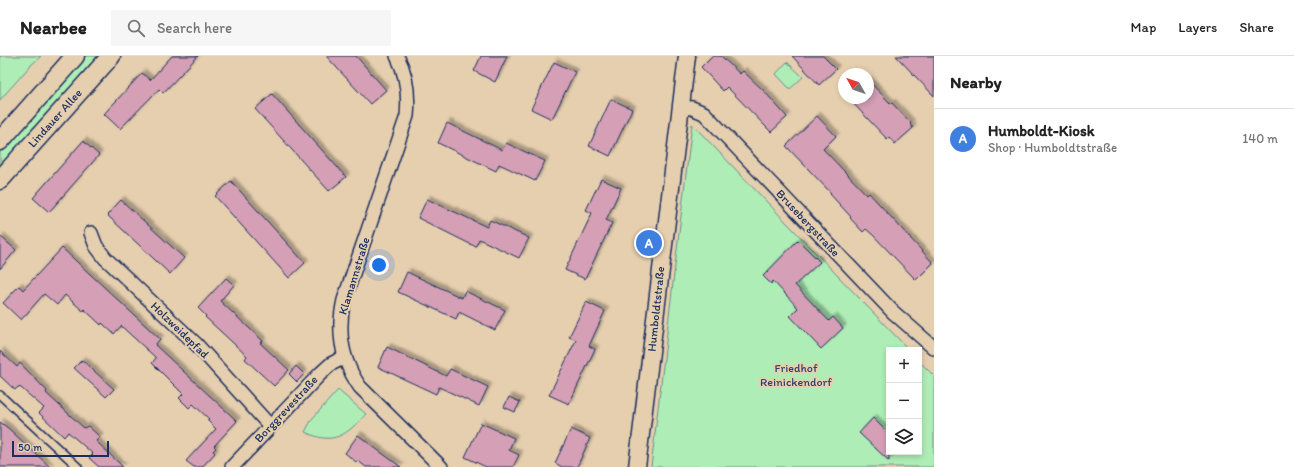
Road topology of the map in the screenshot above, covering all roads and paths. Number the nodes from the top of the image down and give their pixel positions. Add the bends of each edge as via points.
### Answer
1 (75, 56) edge
2 (111, 56) edge
3 (397, 56) edge
4 (686, 56) edge
5 (680, 107) junction
6 (0, 141) edge
7 (0, 180) edge
8 (91, 233) dead end
9 (934, 348) edge
10 (344, 357) junction
11 (0, 395) edge
12 (270, 426) junction
13 (78, 467) edge
14 (232, 467) edge
15 (441, 467) edge
16 (637, 467) edge

1 - 6 main road
2 - 7 main road, Lindauer Allee
3 - 10 street, Klamannstraße via 406,81 407,116 344,300 340,325
4 - 5 street, Humboldtstraße
5 - 9 street, Brusebergstraße via 704,113 893,312
5 - 16 street, Humboldtstraße
8 - 12 street, Holzweidepfad via 105,258 200,348
10 - 12 street, Borggrevestraße via 320,374
10 - 15 street, Klamannstraße via 352,376 364,392
11 - 13 lane
12 - 14 street, Borggrevestraße

